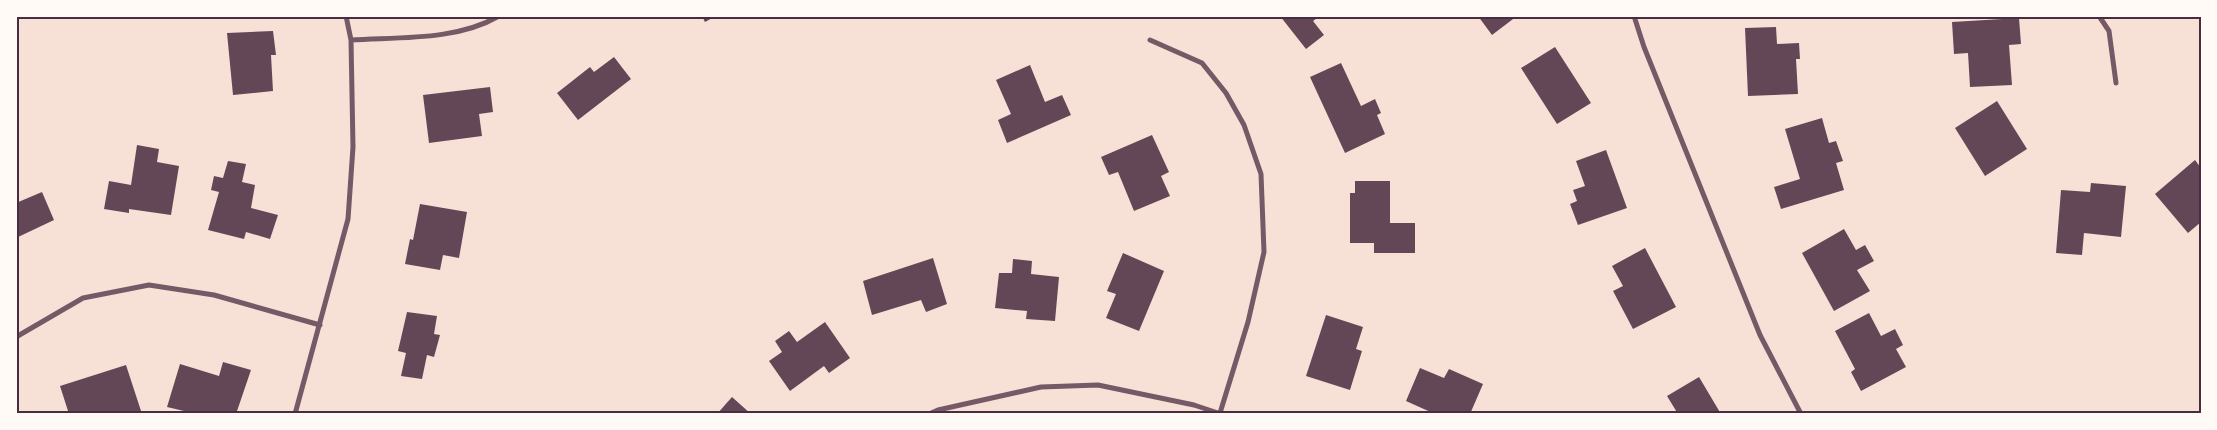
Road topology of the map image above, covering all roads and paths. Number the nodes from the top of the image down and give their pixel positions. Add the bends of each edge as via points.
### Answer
1 (346, 16) edge
2 (499, 16) edge
3 (1634, 16) edge
4 (2099, 16) edge
5 (351, 40) junction
6 (1150, 40) dead end
7 (2116, 83) dead end
8 (320, 325) junction
9 (16, 337) edge
10 (295, 414) edge
11 (928, 414) edge
12 (1220, 414) edge
13 (1801, 414) edge

1 - 5 street
2 - 5 street via 489,22 445,34
3 - 13 street via 1760,335
4 - 7 street via 2109,31
5 - 8 street via 353,147 348,219
6 - 12 street via 1202,63 1226,93 1244,125 1262,174 1264,252 1248,322
8 - 9 street via 214,295 149,285 83,298
8 - 10 street
11 - 12 street via 1041,387 1098,385 1194,405

